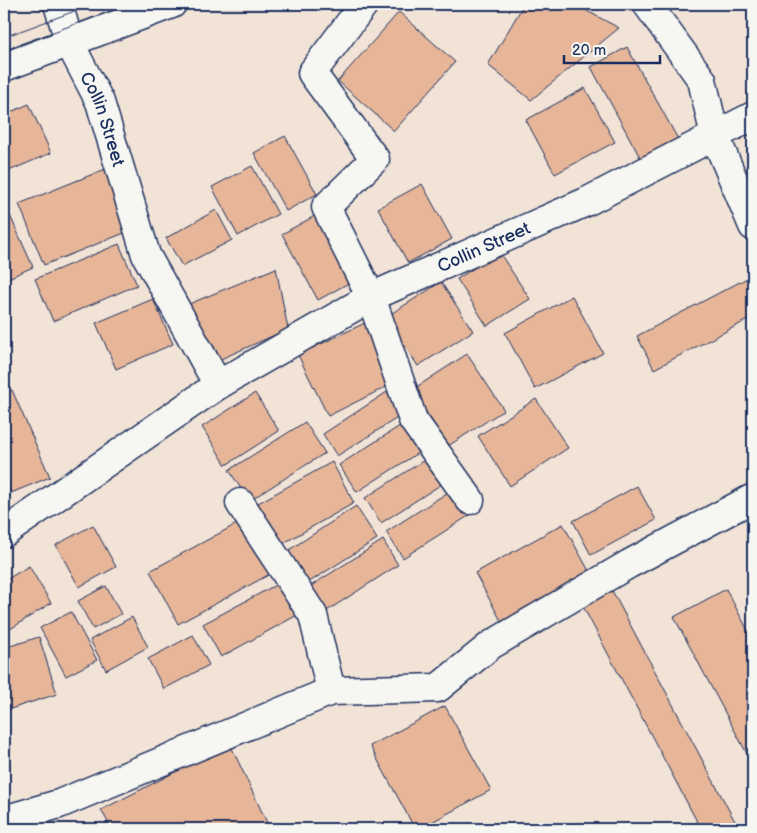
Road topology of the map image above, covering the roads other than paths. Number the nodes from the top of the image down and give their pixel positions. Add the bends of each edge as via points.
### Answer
1 (58, 4) edge
2 (172, 4) edge
3 (364, 4) edge
4 (647, 4) edge
5 (70, 44) junction
6 (4, 67) edge
7 (753, 116) edge
8 (715, 136) junction
9 (753, 226) edge
10 (371, 297) junction
11 (218, 385) junction
12 (753, 498) edge
13 (470, 500) dead end
14 (240, 503) dead end
15 (4, 533) edge
16 (331, 691) junction
17 (4, 820) edge

1 - 5 street, Collin Street
2 - 5 street
3 - 10 street via 312,73 375,159 326,207
4 - 8 street via 702,80
5 - 6 street
5 - 11 street, Collin Street via 100,102 146,255
7 - 8 street, Collin Street
8 - 9 street
8 - 10 street, Collin Street via 586,202
10 - 11 street, Collin Street
10 - 13 street via 413,420
11 - 15 street, Collin Street
12 - 16 street via 629,564 491,645 438,688
14 - 16 street via 313,615
16 - 17 street via 59,804

